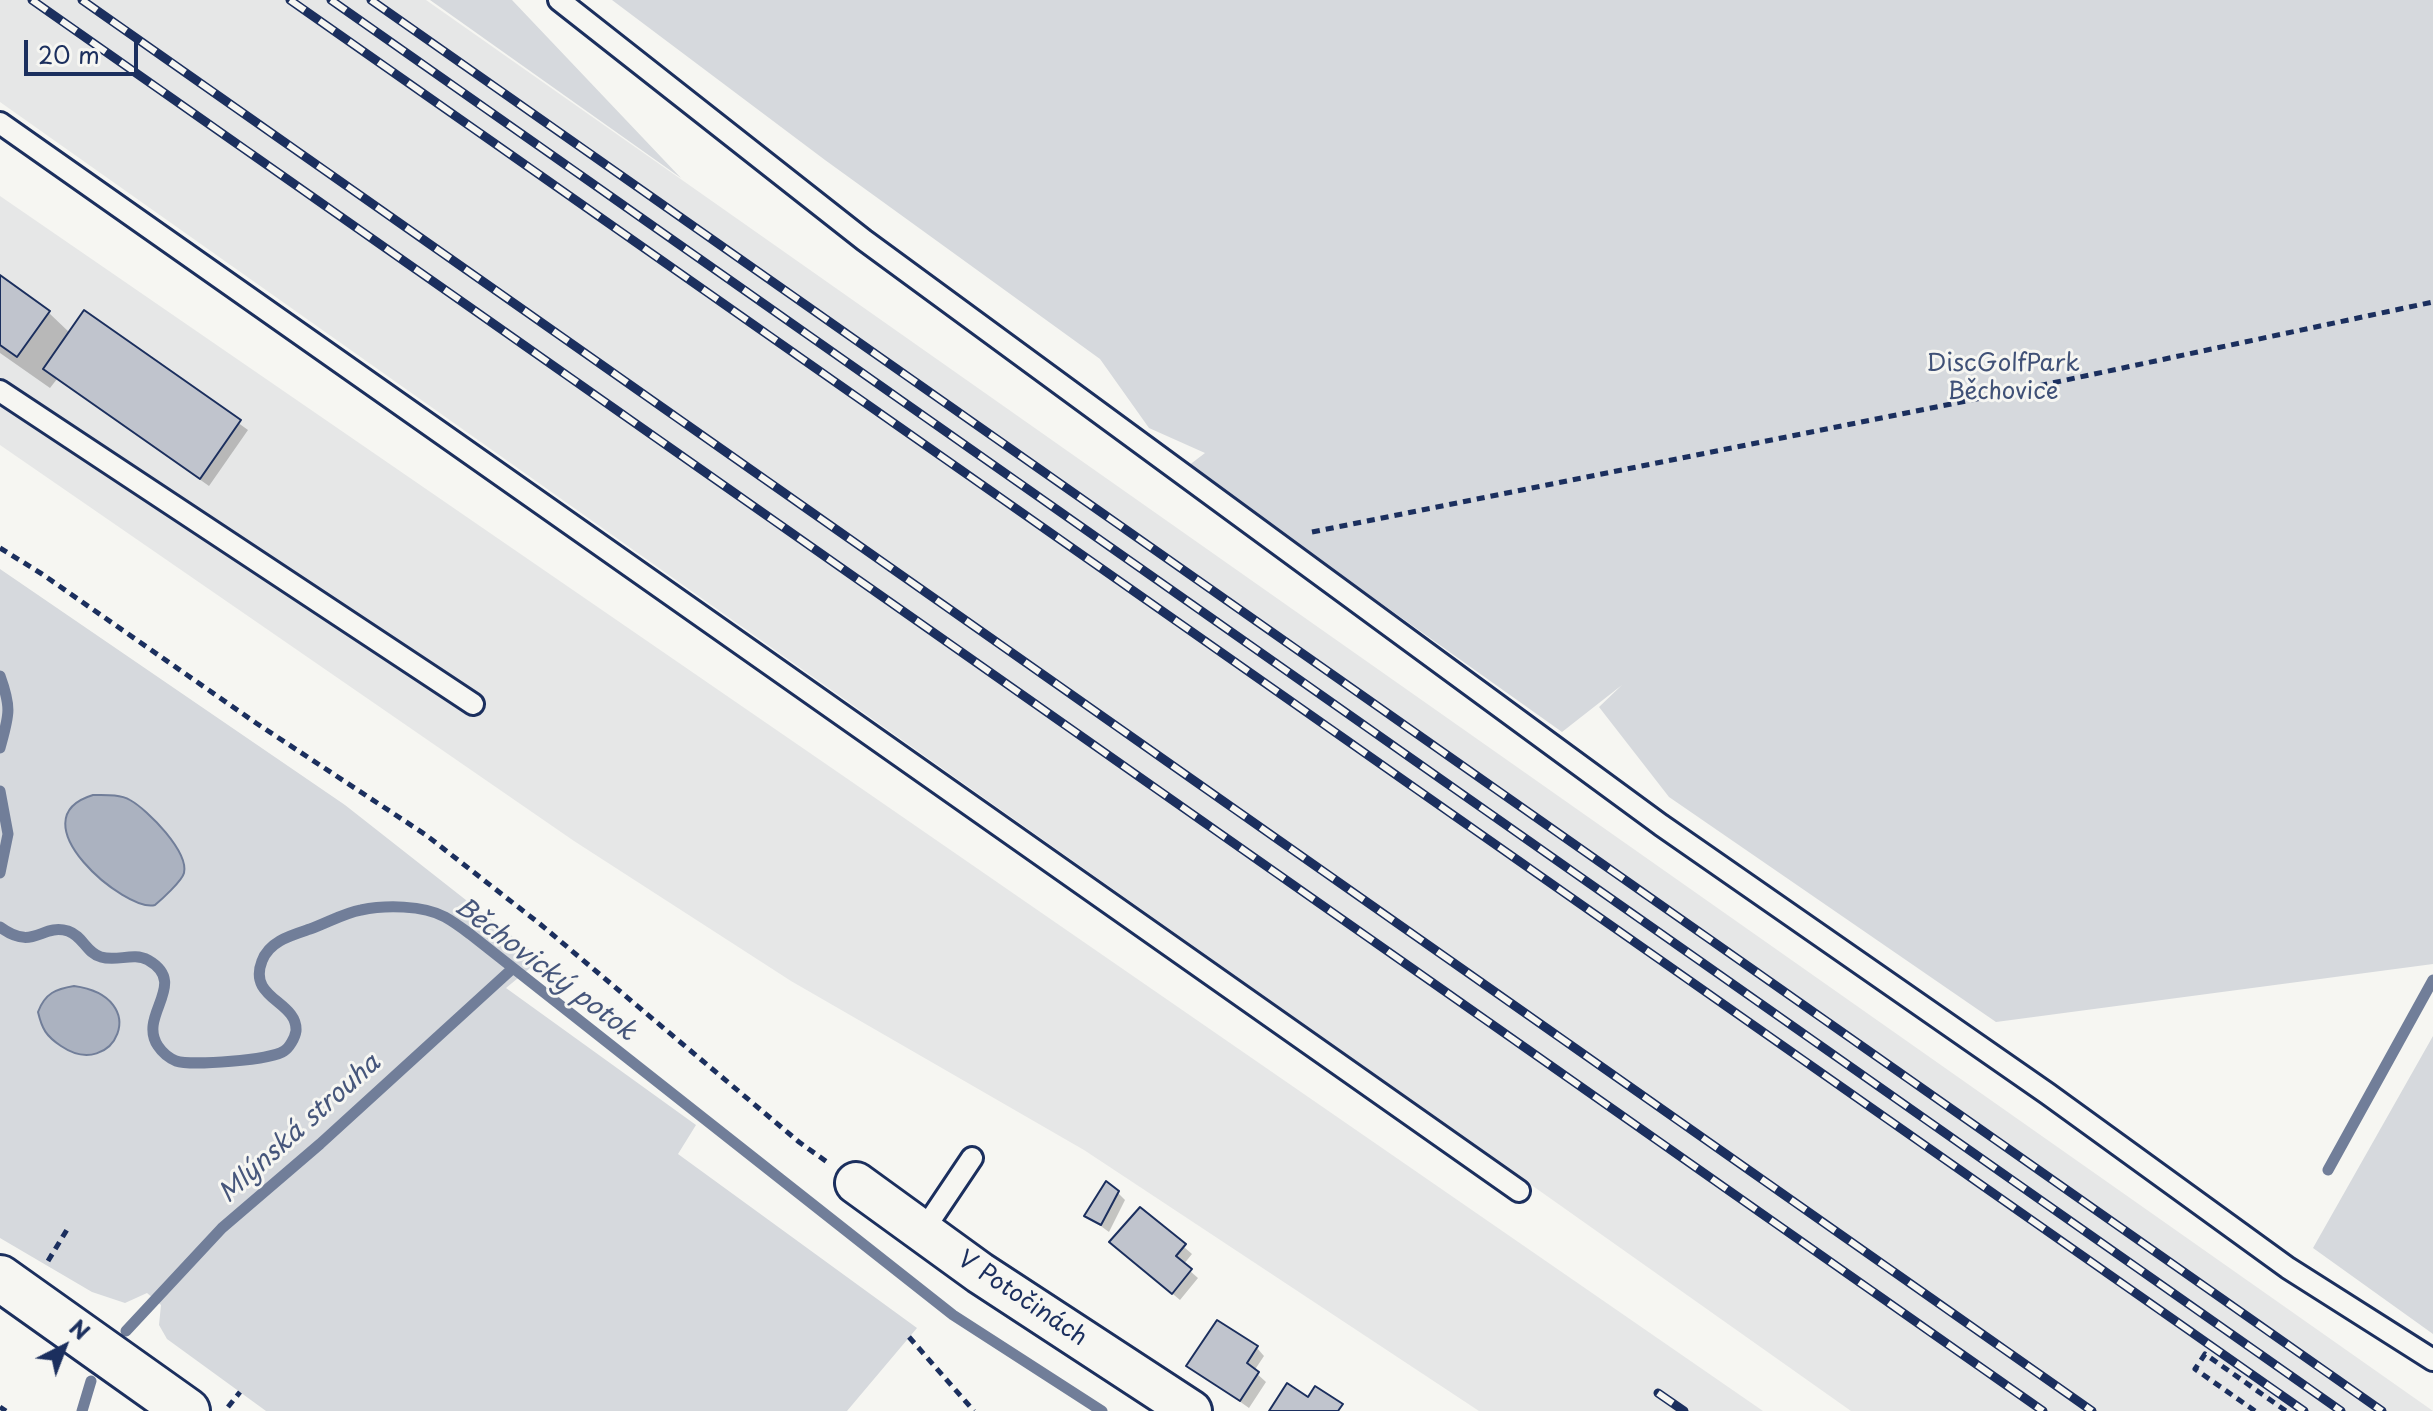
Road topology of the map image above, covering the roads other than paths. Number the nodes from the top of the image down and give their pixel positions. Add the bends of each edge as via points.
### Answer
1 (559, 0) edge
2 (0, 123) edge
3 (0, 391) edge
4 (473, 704) dead end
5 (972, 1158) dead end
6 (856, 1183) road end
7 (1519, 1191) dead end
8 (923, 1231) junction
9 (0, 1278) edge
10 (2433, 1360) edge
11 (174, 1401) edge
12 (1191, 1411) edge

1 - 10 lane via 864,240 1661,825 2288,1268
2 - 7 lane
3 - 4 lane
5 - 8 lane
6 - 8 street, V Potočinách
8 - 12 street, V Potočinách
9 - 11 main road

